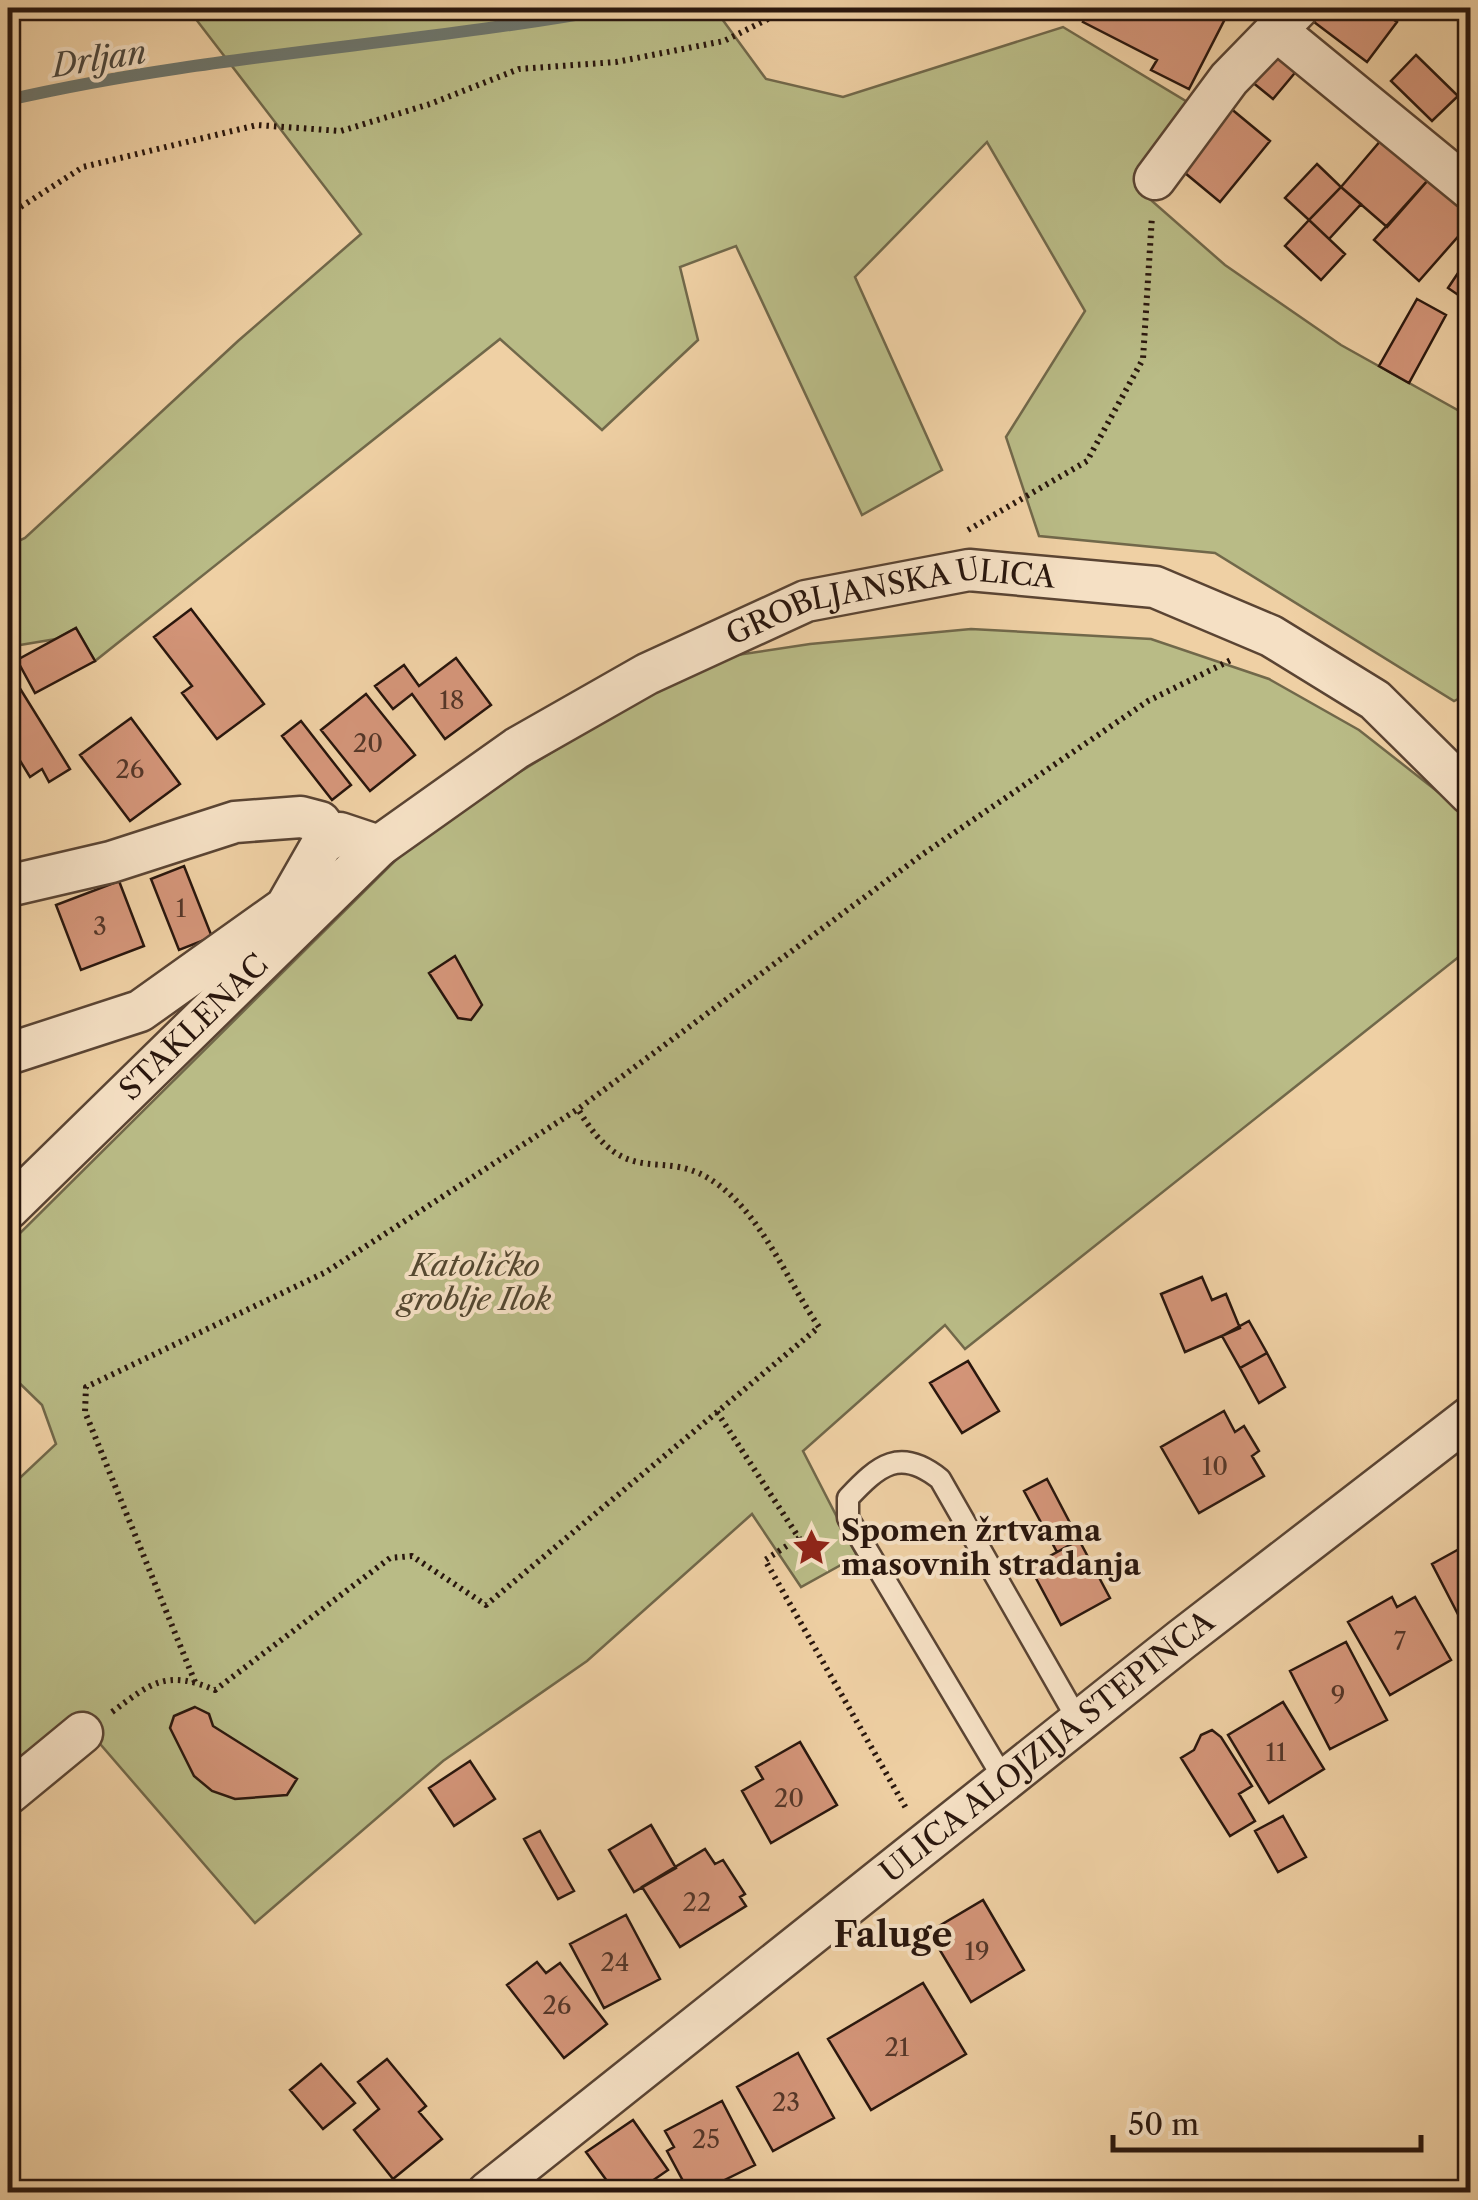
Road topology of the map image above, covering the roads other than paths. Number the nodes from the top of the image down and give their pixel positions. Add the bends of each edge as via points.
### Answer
1 (1287, 19) edge
2 (1154, 180) road end
3 (1470, 189) edge
4 (1462, 785) edge
5 (332, 838) junction
6 (379, 846) junction
7 (8, 886) edge
8 (8, 1054) edge
9 (8, 1210) edge
10 (1470, 1417) edge
11 (1078, 1722) junction
12 (82, 1733) road end
13 (1005, 1781) junction
14 (8, 1794) edge
15 (488, 2192) edge

1 - 2 street via 1229,79
1 - 3 street
4 - 6 street, GROBLJANSKA ULICA via 1375,700 1271,636 1155,587 969,570 806,601 647,674 517,748
5 - 6 street via 340,833
5 - 7 street via 320,822 301,817 235,822
5 - 8 street via 322,844 286,908 140,1011
6 - 9 street, STAKLENAC
10 - 11 street, ULICA ALOJZIJA STEPINCA
11 - 13 street, ULICA ALOJZIJA STEPINCA
11 - 13 lane via 940,1479 920,1463 902,1460 864,1481 848,1498 848,1518
12 - 14 street
13 - 15 street, ULICA ALOJZIJA STEPINCA

